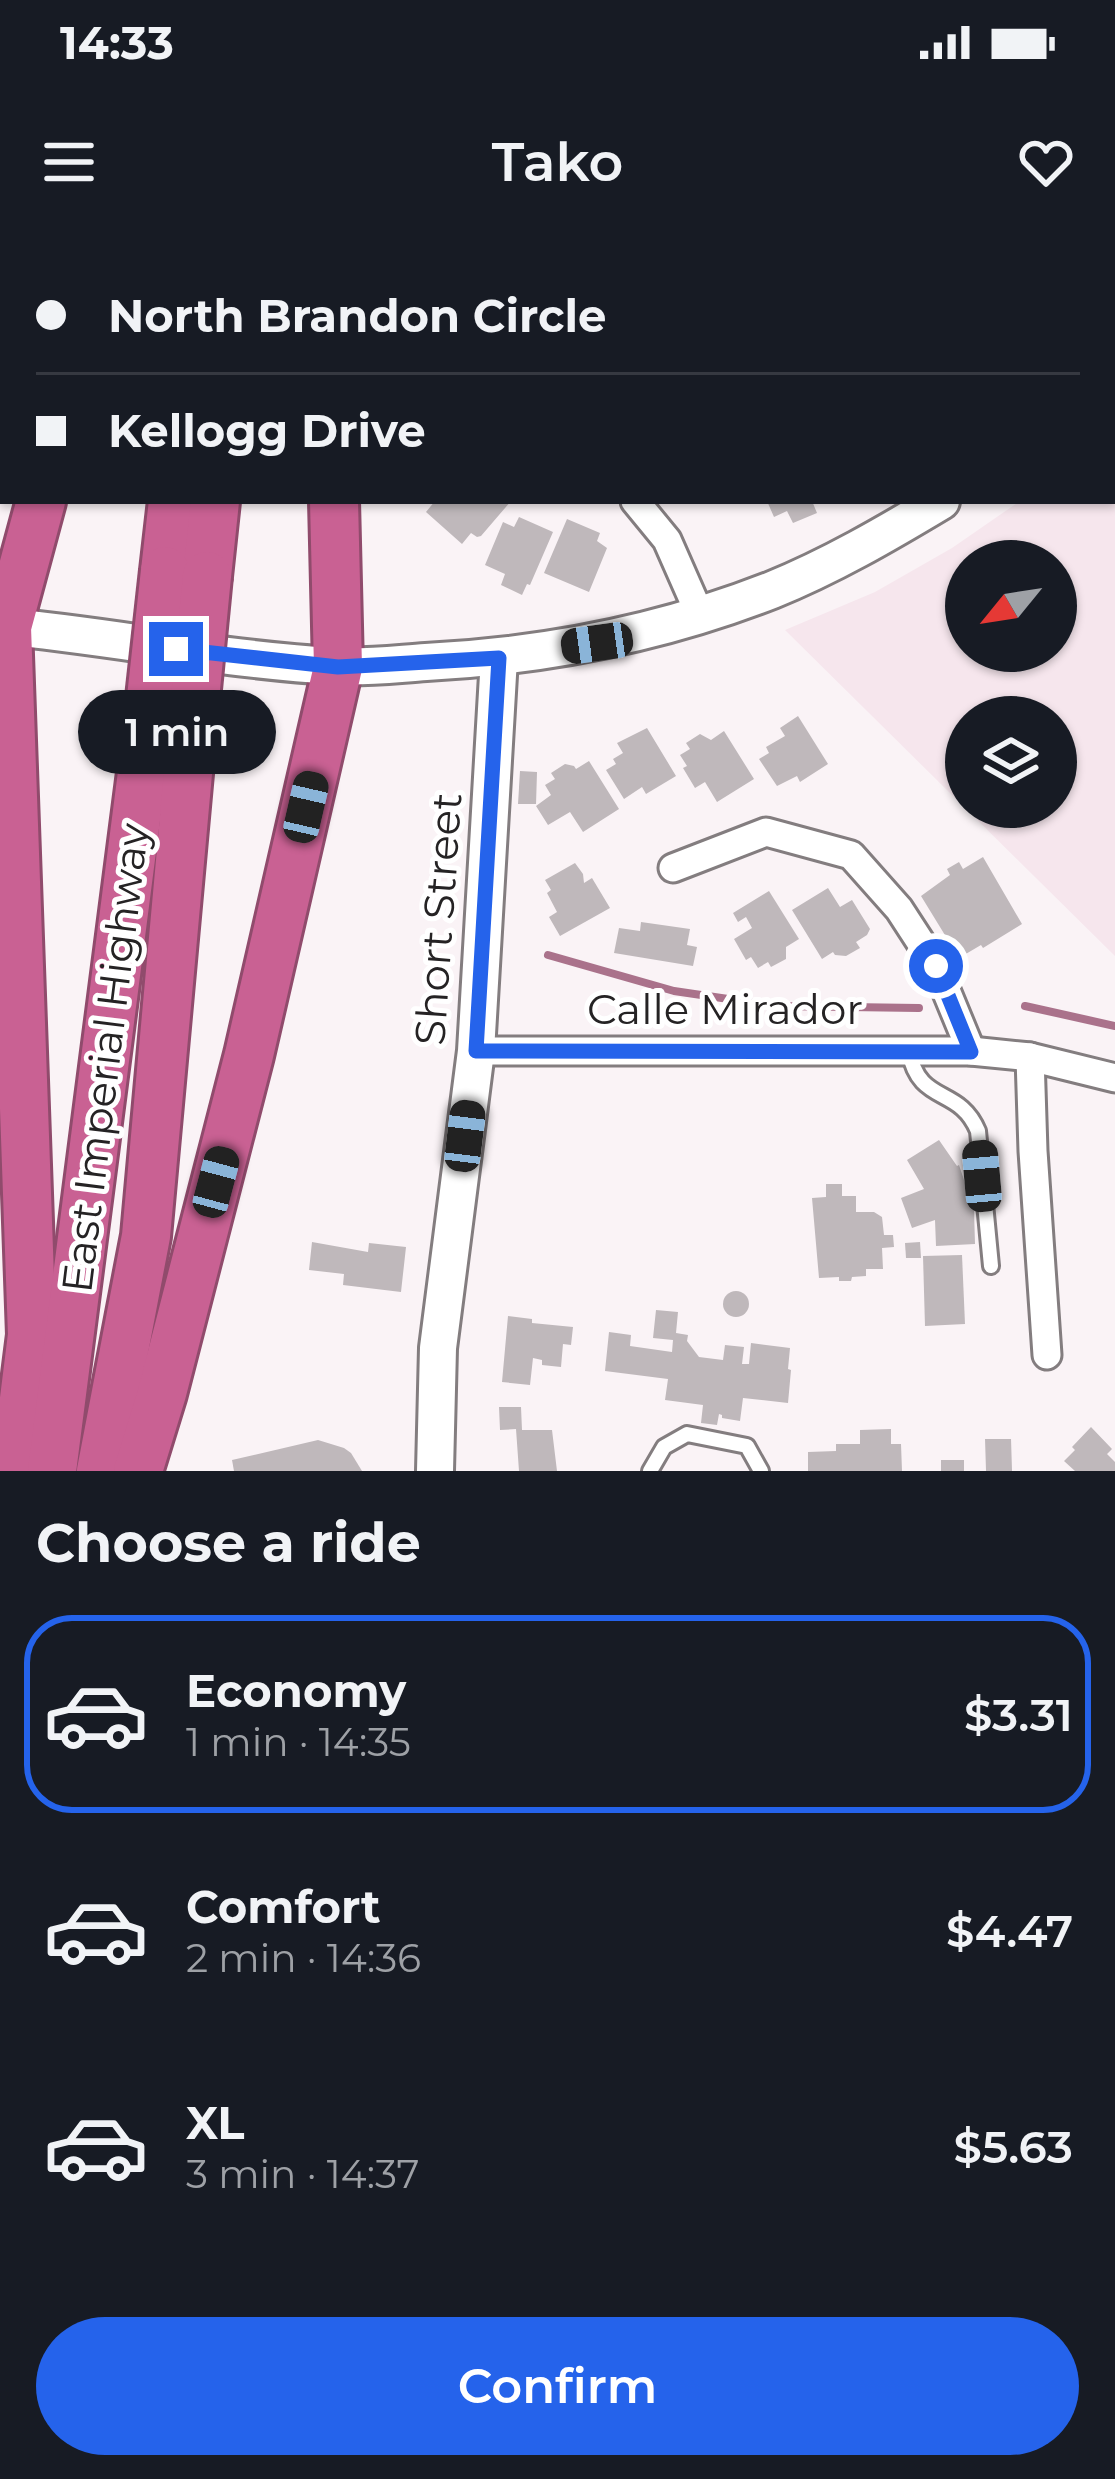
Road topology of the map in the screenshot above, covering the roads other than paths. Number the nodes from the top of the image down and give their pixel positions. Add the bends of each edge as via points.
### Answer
1 (40, 504) edge
2 (174, 504) edge
3 (214, 504) edge
4 (334, 504) edge
5 (637, 504) edge
6 (936, 504) edge
7 (186, 574) junction
8 (700, 615) junction
9 (4, 626) edge
10 (499, 658) junction
11 (338, 667) junction
12 (169, 737) junction
13 (674, 868) dead end
14 (476, 1051) junction
15 (910, 1051) junction
16 (971, 1052) junction
17 (1030, 1057) junction
18 (1115, 1078) edge
19 (991, 1266) dead end
20 (1047, 1355) dead end
21 (15, 1471) edge
22 (52, 1471) edge
23 (101, 1471) edge
24 (138, 1471) edge
25 (436, 1471) edge
26 (650, 1471) edge
27 (761, 1471) edge

1 - 9 highway
2 - 7 highway, East Imperial Highway
3 - 7 highway, East Imperial Highway
4 - 11 highway
5 - 8 street via 667,540
6 - 8 main road via 774,589
7 - 12 highway, East Imperial Highway, bridge
8 - 10 main road
9 - 11 main road
9 - 21 highway via 32,1335
10 - 11 main road
10 - 14 main road, Short Street
11 - 24 highway via 249,1055
12 - 22 highway, East Imperial Highway
12 - 23 highway, East Imperial Highway via 146,1236
13 - 16 street via 766,832 851,856 936,966
14 - 15 street, Calle Mirador
14 - 25 main road, Short Street via 438,1348
15 - 16 street, Calle Mirador
15 - 19 lane via 921,1082 959,1103 978,1131
16 - 17 street, Calle Mirador
17 - 18 street, Calle Mirador
17 - 20 street
26 - 27 lane via 664,1447 687,1434 747,1446

